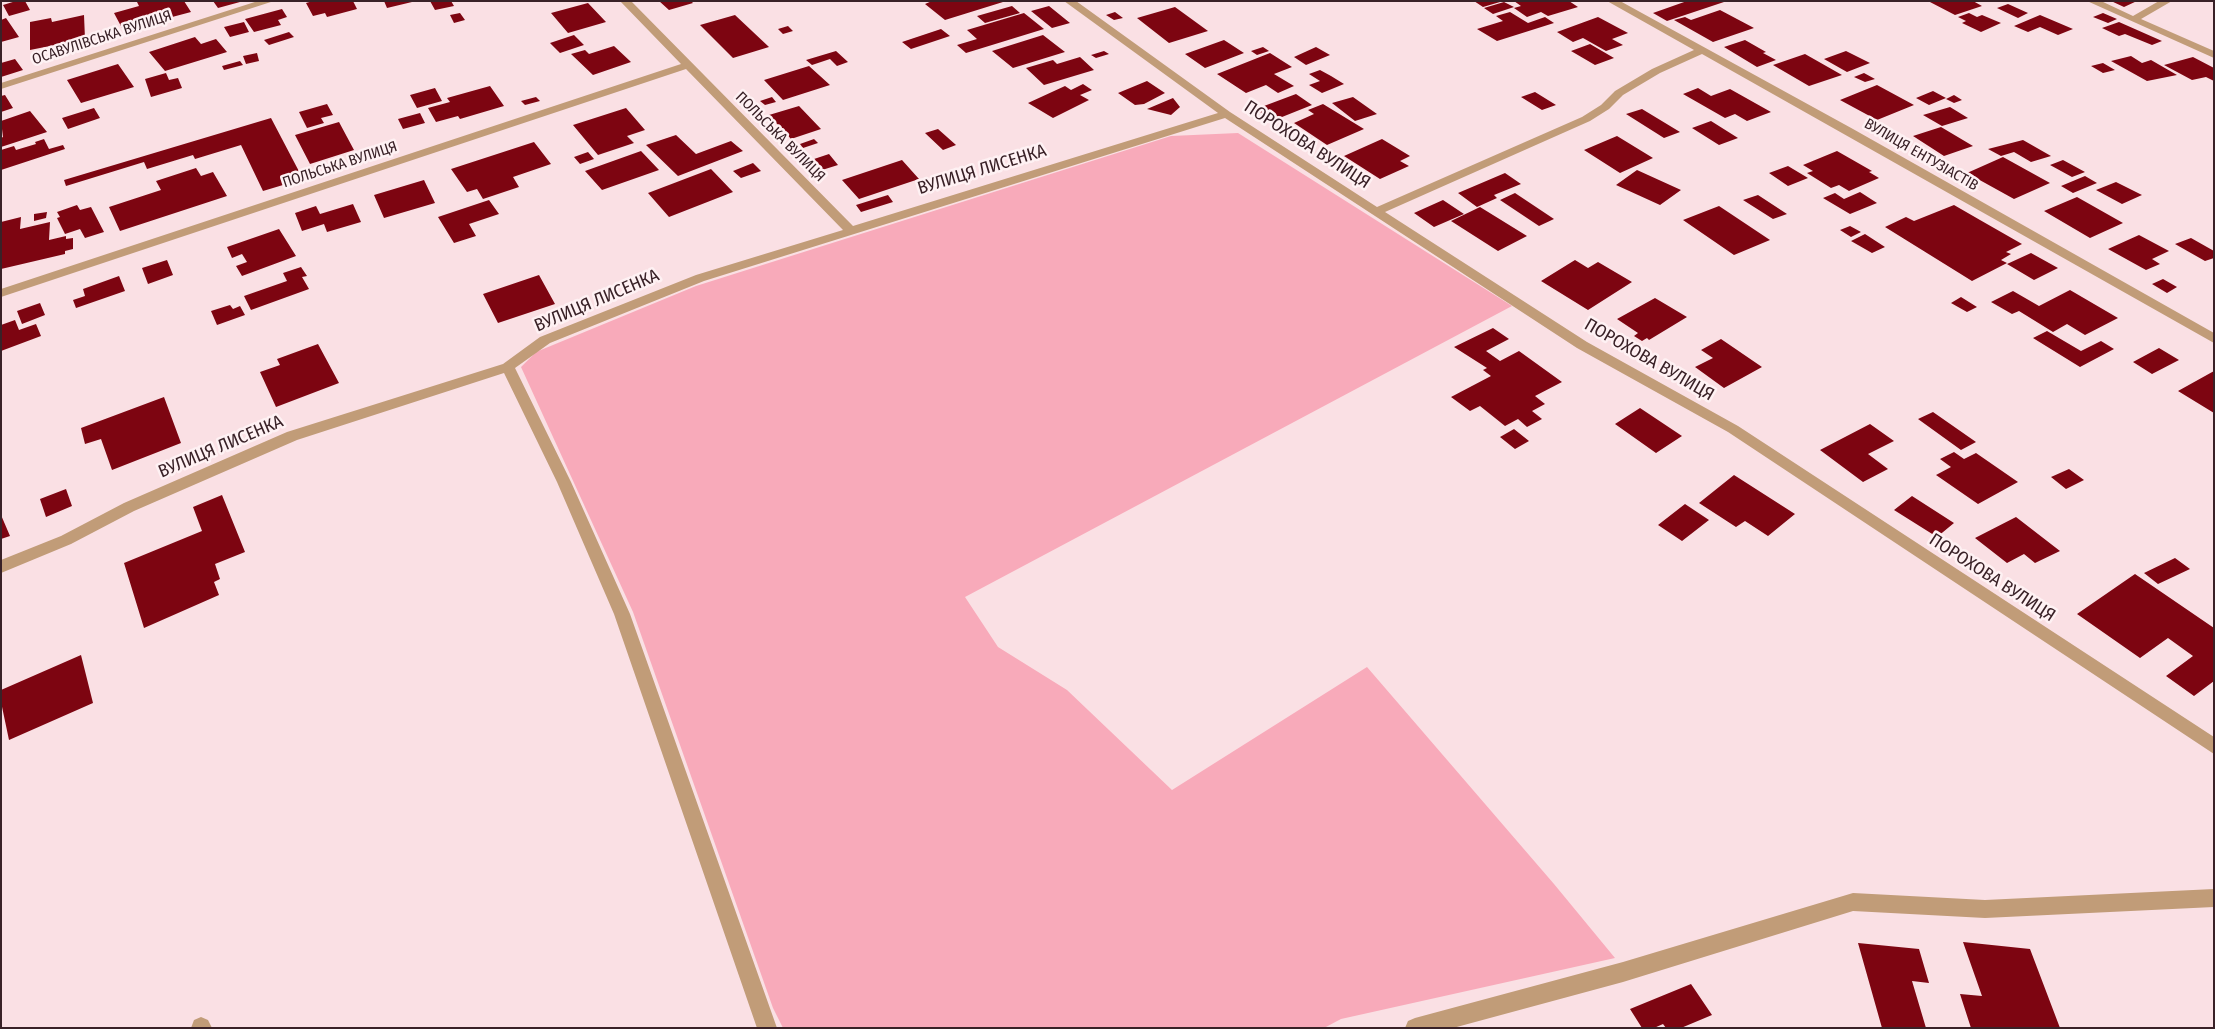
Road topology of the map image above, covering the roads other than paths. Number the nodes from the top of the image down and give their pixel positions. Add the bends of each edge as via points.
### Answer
1 (269, 1) edge
2 (625, 1) edge
3 (1069, 1) edge
4 (1612, 1) edge
5 (2092, 1) edge
6 (2167, 1) edge
7 (2133, 20) junction
8 (1701, 51) junction
9 (2214, 55) edge
10 (688, 65) junction
11 (1, 86) edge
12 (1226, 114) junction
13 (1376, 212) junction
14 (850, 230) junction
15 (1, 293) edge
16 (2214, 339) edge
17 (508, 367) junction
18 (1, 566) edge
19 (2214, 747) edge
20 (2214, 898) edge
21 (767, 1028) edge
22 (1415, 1028) edge

1 - 11 street, ОСАВУЛІВСЬКА ВУЛИЦЯ
2 - 10 street, ПОЛЬСЬКА ВУЛИЦЯ
3 - 12 street, ПОРОХОВА ВУЛИЦЯ
4 - 8 street, ВУЛИЦЯ ЕНТУЗІАСТІВ
5 - 7 street
6 - 7 street
7 - 9 street
8 - 13 street via 1626,88 1586,119
8 - 16 street, ВУЛИЦЯ ЕНТУЗІАСТІВ via 1849,131
10 - 14 street, ПОЛЬСЬКА ВУЛИЦЯ
10 - 15 street, ПОЛЬСЬКА ВУЛИЦЯ
12 - 13 street, ПОРОХОВА ВУЛИЦЯ
12 - 14 street, ВУЛИЦЯ ЛИСЕНКА
13 - 19 street, ПОРОХОВА ВУЛИЦЯ via 1582,345 1733,429
14 - 17 street, ВУЛИЦЯ ЛИСЕНКА via 690,282 545,340
17 - 18 street, ВУЛИЦЯ ЛИСЕНКА via 292,436 129,507 66,540
17 - 21 street via 564,482 622,614
20 - 22 street via 1985,909 1853,902 1622,972

